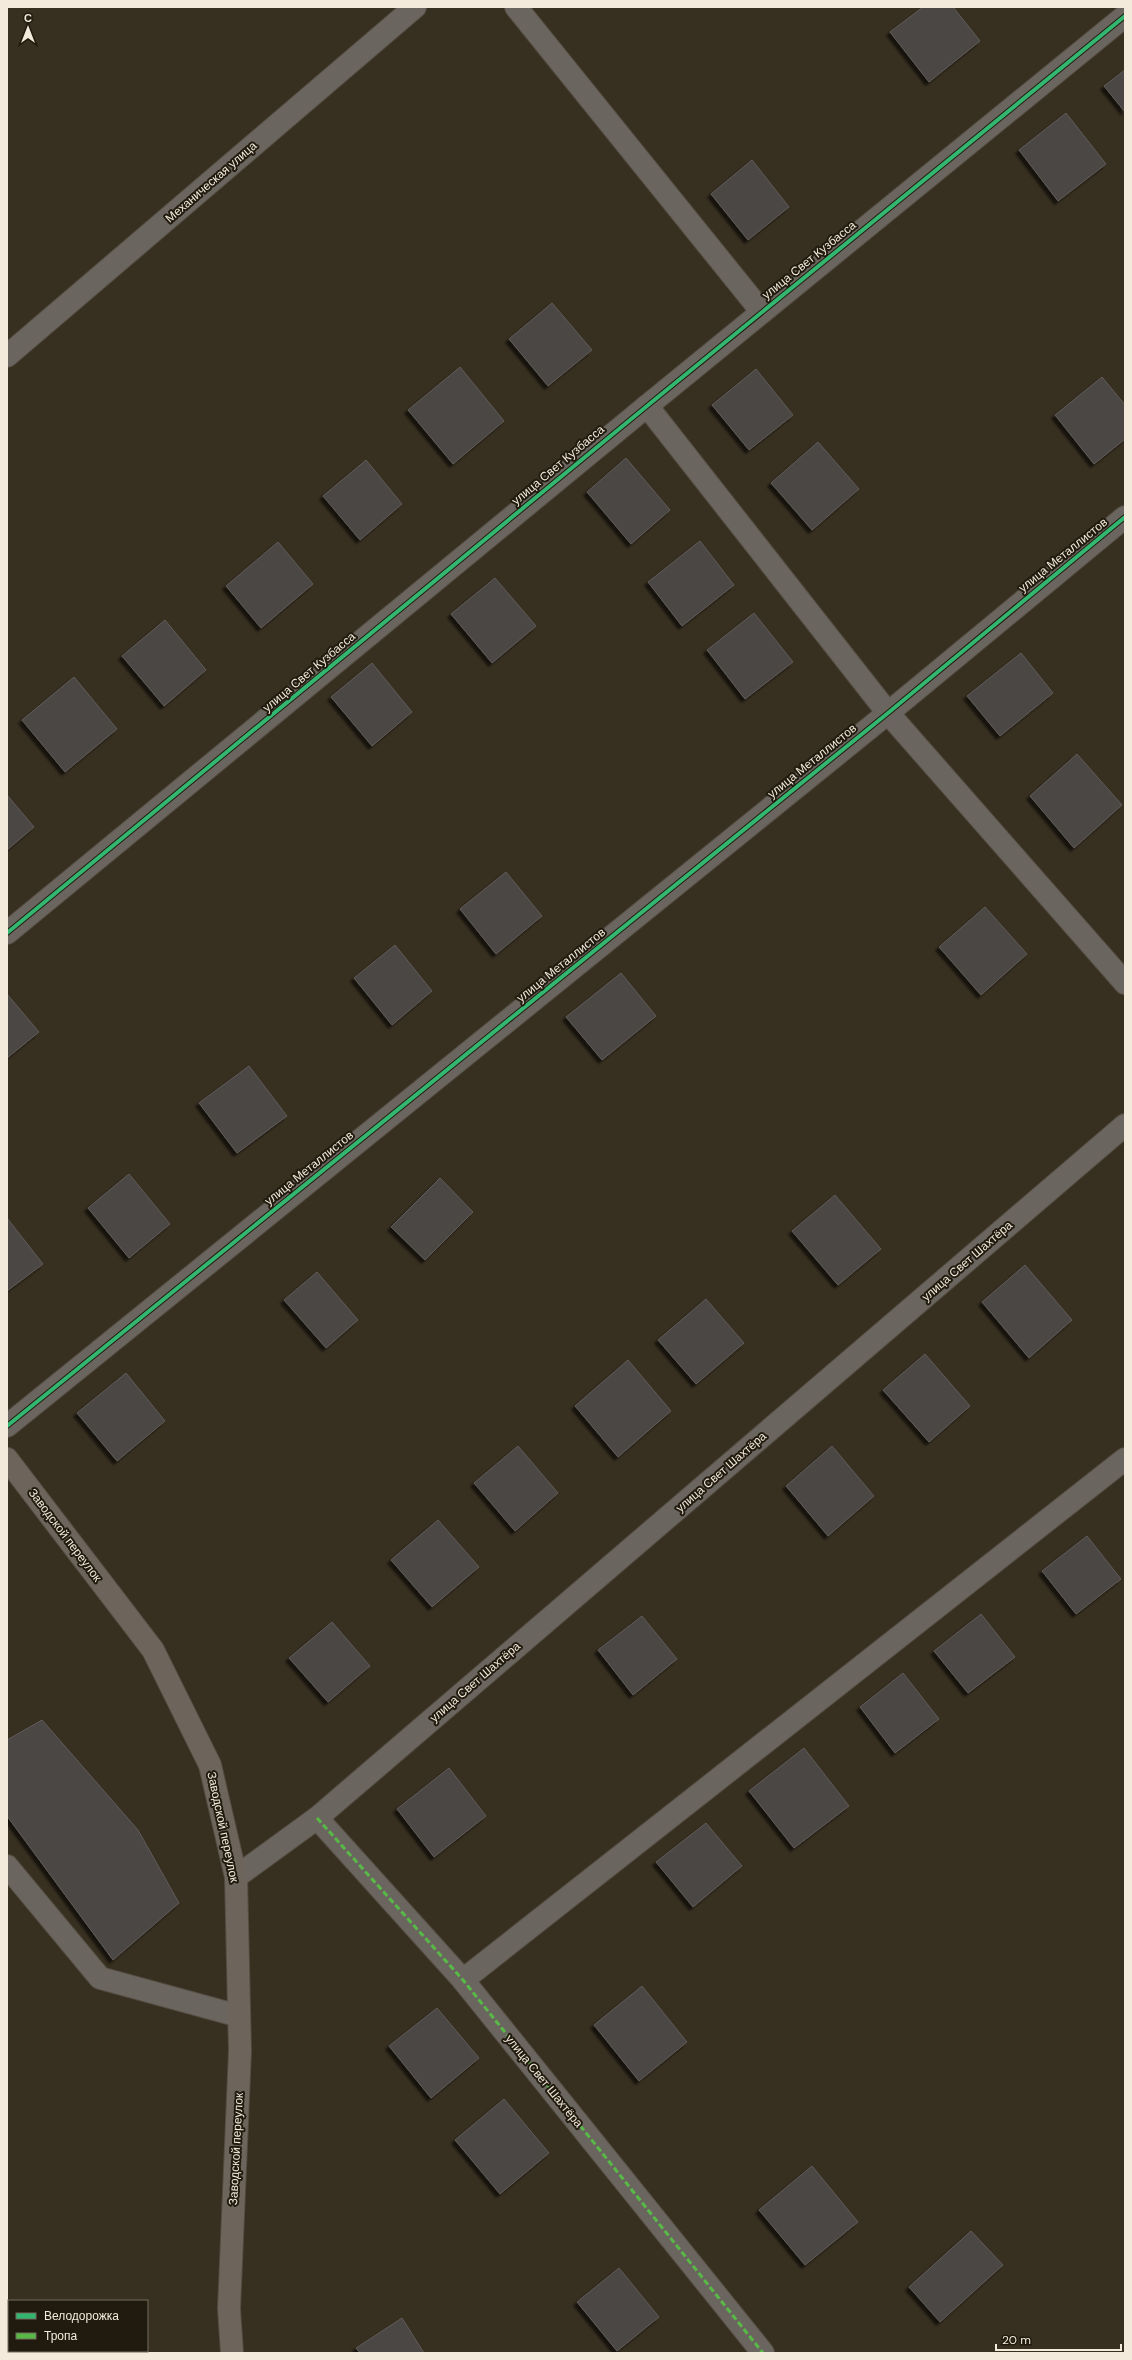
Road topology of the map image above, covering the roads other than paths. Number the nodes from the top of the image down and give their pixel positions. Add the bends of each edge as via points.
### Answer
1 (415, 7) edge
2 (516, 7) edge
3 (1125, 16) edge
4 (762, 312) junction
5 (7, 356) edge
6 (647, 406) junction
7 (1125, 517) edge
8 (888, 713) junction
9 (7, 933) edge
10 (1125, 983) edge
11 (1125, 1125) edge
12 (7, 1426) edge
13 (7, 1459) edge
14 (1125, 1459) edge
15 (317, 1818) junction
16 (7, 1866) edge
17 (236, 1877) junction
18 (463, 1980) junction
19 (239, 2016) junction
20 (232, 2353) edge
21 (762, 2353) edge

1 - 5 street, Механическая улица
2 - 4 street
3 - 4 street, улица Свет Кузбасса
4 - 6 street, улица Свет Кузбасса
6 - 8 street
6 - 9 street, улица Свет Кузбасса
7 - 8 street, улица Металлистов
8 - 10 street
8 - 12 street, улица Металлистов
11 - 15 street, улица Свет Шахтёра
13 - 17 main road, Заводской переулок via 153,1650 210,1765
14 - 18 street
15 - 17 street, улица Свет Шахтёра
15 - 18 street, улица Свет Шахтёра
16 - 19 street via 100,1978
17 - 19 main road, Заводской переулок
18 - 21 street, улица Свет Шахтёра
19 - 20 main road, Заводской переулок via 240,2051 229,2309

